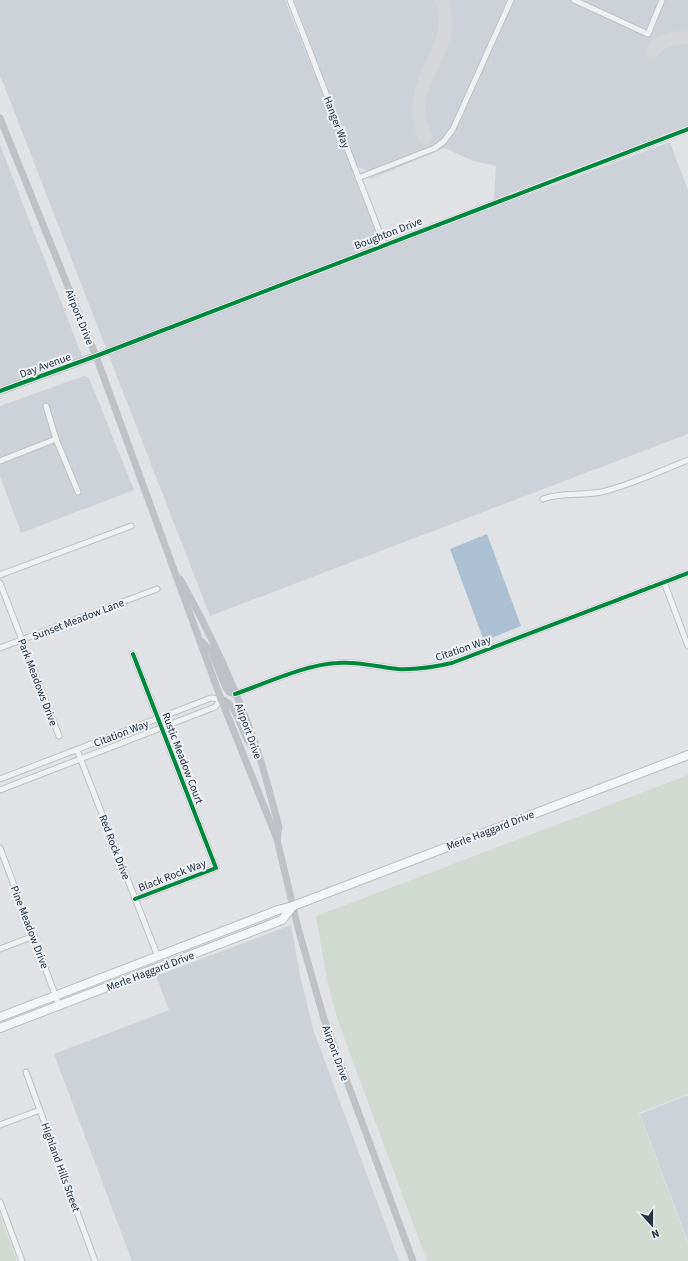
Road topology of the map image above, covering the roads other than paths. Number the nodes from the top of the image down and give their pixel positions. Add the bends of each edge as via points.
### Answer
1 (290, 0) edge
2 (511, 0) edge
3 (574, 0) edge
4 (662, 0) edge
5 (0, 118) edge
6 (688, 129) edge
7 (358, 178) junction
8 (384, 244) junction
9 (96, 356) junction
10 (0, 391) edge
11 (46, 406) dead end
12 (56, 439) junction
13 (688, 460) edge
14 (0, 461) edge
15 (78, 492) dead end
16 (543, 499) dead end
17 (131, 526) dead end
18 (171, 563) junction
19 (688, 573) edge
20 (0, 575) edge
21 (664, 582) junction
22 (0, 583) edge
23 (157, 589) dead end
24 (198, 638) junction
25 (21, 640) junction
26 (688, 646) edge
27 (0, 648) edge
28 (133, 654) dead end
29 (236, 694) junction
30 (220, 699) junction
31 (158, 719) junction
32 (161, 728) junction
33 (59, 736) dead end
34 (78, 750) junction
35 (257, 751) junction
36 (688, 755) edge
37 (81, 759) junction
38 (0, 780) edge
39 (0, 790) edge
40 (277, 839) junction
41 (0, 848) edge
42 (216, 868) joint
43 (135, 899) junction
44 (293, 906) junction
45 (34, 936) junction
46 (0, 949) edge
47 (158, 957) junction
48 (56, 996) junction
49 (59, 1005) junction
50 (0, 1017) edge
51 (0, 1028) edge
52 (26, 1072) dead end
53 (40, 1110) junction
54 (0, 1125) edge
55 (0, 1202) edge
56 (22, 1261) edge
57 (95, 1261) edge
58 (413, 1261) edge

1 - 7 street, Hanger Way
2 - 7 street via 453,129 444,141 429,151
3 - 4 street via 648,34
5 - 9 main road, Airport Drive
6 - 8 street, Boughton Drive
7 - 8 street, Hanger Way
8 - 9 street, Boughton Drive
9 - 10 street, Day Avenue
9 - 18 main road, Airport Drive
11 - 12 street
12 - 14 street
12 - 15 street
13 - 16 street via 608,490
17 - 20 street
18 - 24 main road, Airport Drive
18 - 29 main road, Airport Drive via 189,594
19 - 21 street, Citation Way
21 - 26 street
21 - 29 street, Citation Way via 443,665 407,669 360,663 329,663
22 - 25 street, Park Meadows Drive
23 - 25 street, Sunset Meadow Lane
24 - 29 main road via 211,651 226,688
24 - 30 main road, Airport Drive
25 - 27 street, Sunset Meadow Lane
25 - 33 street, Park Meadows Drive
28 - 31 street, Rustic Meadow Court
29 - 35 main road, Airport Drive
30 - 31 street, Citation Way via 211,698
30 - 32 street, Citation Way via 215,707
30 - 35 main road via 233,706 248,744
30 - 40 main road, Airport Drive
31 - 32 street, Rustic Meadow Court
31 - 34 street, Citation Way
32 - 37 street, Citation Way
32 - 42 street, Rustic Meadow Court
34 - 37 street, Red Rock Drive
34 - 38 street, Citation Way
35 - 40 main road, Airport Drive via 279,827
36 - 44 main road, Merle Haggard Drive
37 - 39 street, Citation Way
37 - 43 street, Red Rock Drive
40 - 44 main road, Airport Drive
41 - 45 street, Pine Meadow Drive
42 - 43 street, Black Rock Way
43 - 47 street, Red Rock Drive
44 - 47 main road, Merle Haggard Drive
44 - 49 main road, Merle Haggard Drive via 282,920
44 - 58 main road, Airport Drive via 324,1019
45 - 46 street
45 - 48 street, Pine Meadow Drive
47 - 48 main road, Merle Haggard Drive
48 - 49 street, Pine Meadow Drive
48 - 50 main road, Merle Haggard Drive
49 - 51 main road, Merle Haggard Drive
52 - 53 street, Highland Hills Street
53 - 54 street
53 - 57 street, Highland Hills Street
55 - 56 street

